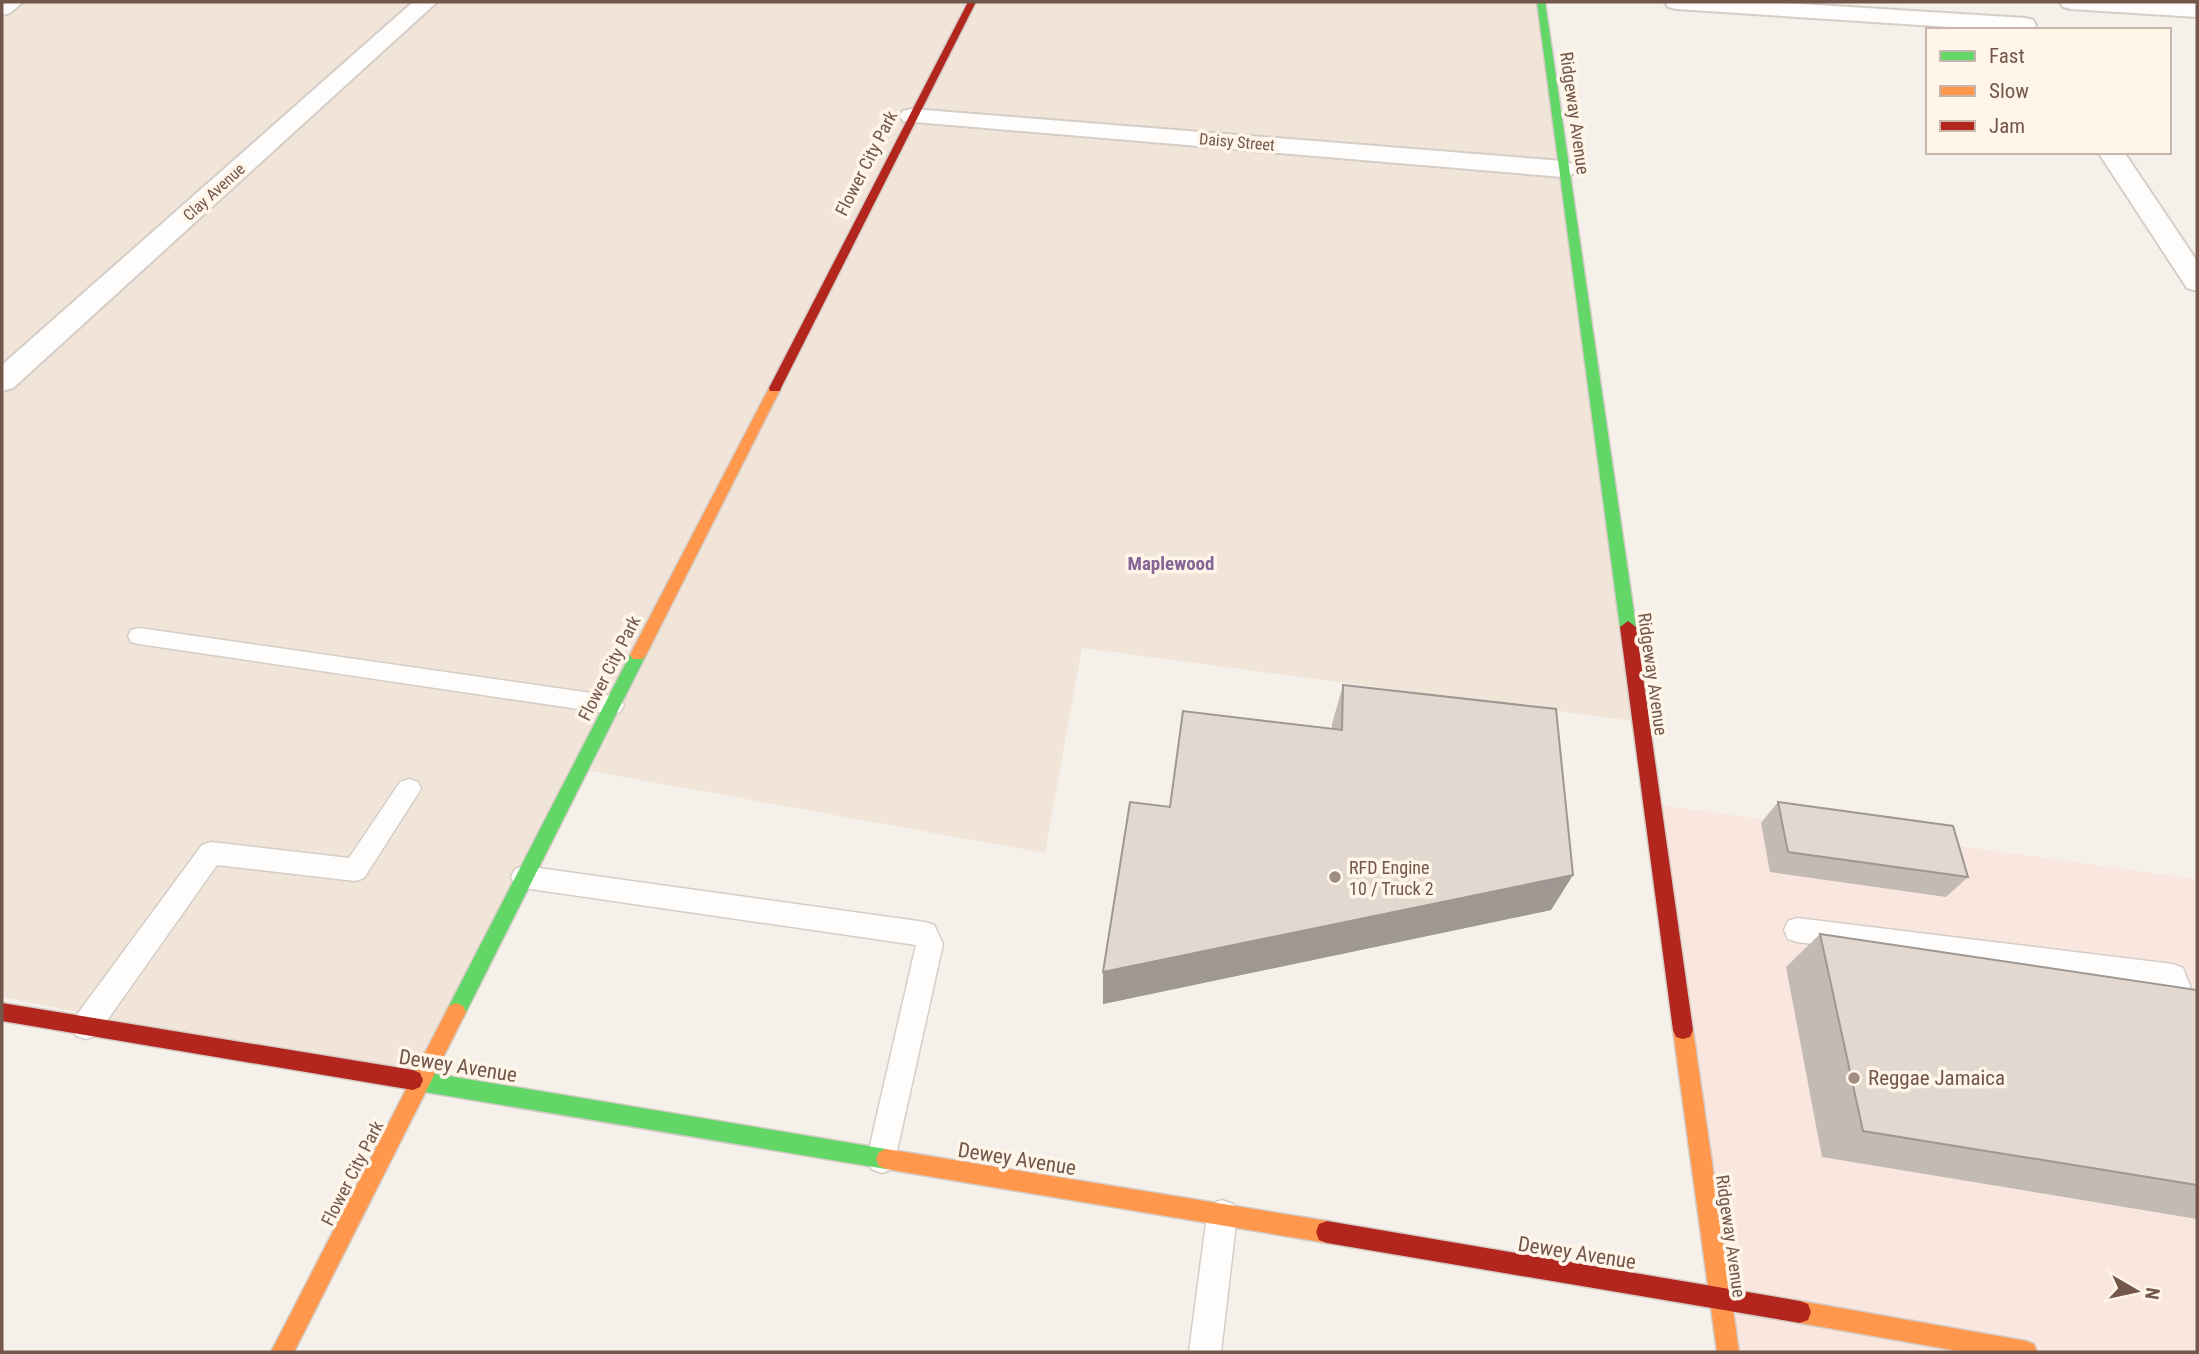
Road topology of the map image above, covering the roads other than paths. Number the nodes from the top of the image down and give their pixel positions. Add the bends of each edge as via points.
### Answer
1 (12, 2) edge
2 (426, 2) edge
3 (971, 2) edge
4 (1541, 2) edge
5 (1676, 2) edge
6 (2009, 2) edge
7 (2071, 2) edge
8 (2, 8) edge
9 (1926, 10) edge
10 (2197, 10) edge
11 (2027, 27) edge
12 (912, 116) junction
13 (2111, 154) edge
14 (1563, 169) junction
15 (2197, 282) edge
16 (2, 381) edge
17 (139, 636) dead end
18 (612, 705) junction
19 (409, 789) dead end
20 (524, 877) junction
21 (1797, 930) dead end
22 (2, 1012) edge
23 (86, 1026) junction
24 (2197, 1038) edge
25 (421, 1081) junction
26 (882, 1158) junction
27 (1222, 1215) junction
28 (1721, 1298) junction
29 (282, 1352) edge
30 (1205, 1352) edge
31 (1728, 1352) edge
32 (2026, 1352) edge

1 - 8 street
2 - 16 street, Clay Avenue
3 - 12 street, Flower City Park
4 - 14 street, Ridgeway Avenue
5 - 9 street
6 - 11 street
7 - 10 street
9 - 11 street
12 - 14 street, Daisy Street
12 - 18 street, Flower City Park
13 - 15 street
14 - 28 street, Ridgeway Avenue
17 - 18 lane
18 - 20 street, Flower City Park
19 - 23 lane via 355,870 211,853
20 - 25 street, Flower City Park
20 - 26 lane via 925,934 930,944
21 - 24 lane via 2173,977
22 - 23 street, Dewey Avenue
23 - 25 street, Dewey Avenue
25 - 26 street, Dewey Avenue
25 - 29 street, Flower City Park
26 - 27 street, Dewey Avenue
27 - 28 street, Dewey Avenue
27 - 30 lane
28 - 31 street, Ridgeway Avenue
28 - 32 street, Dewey Avenue

